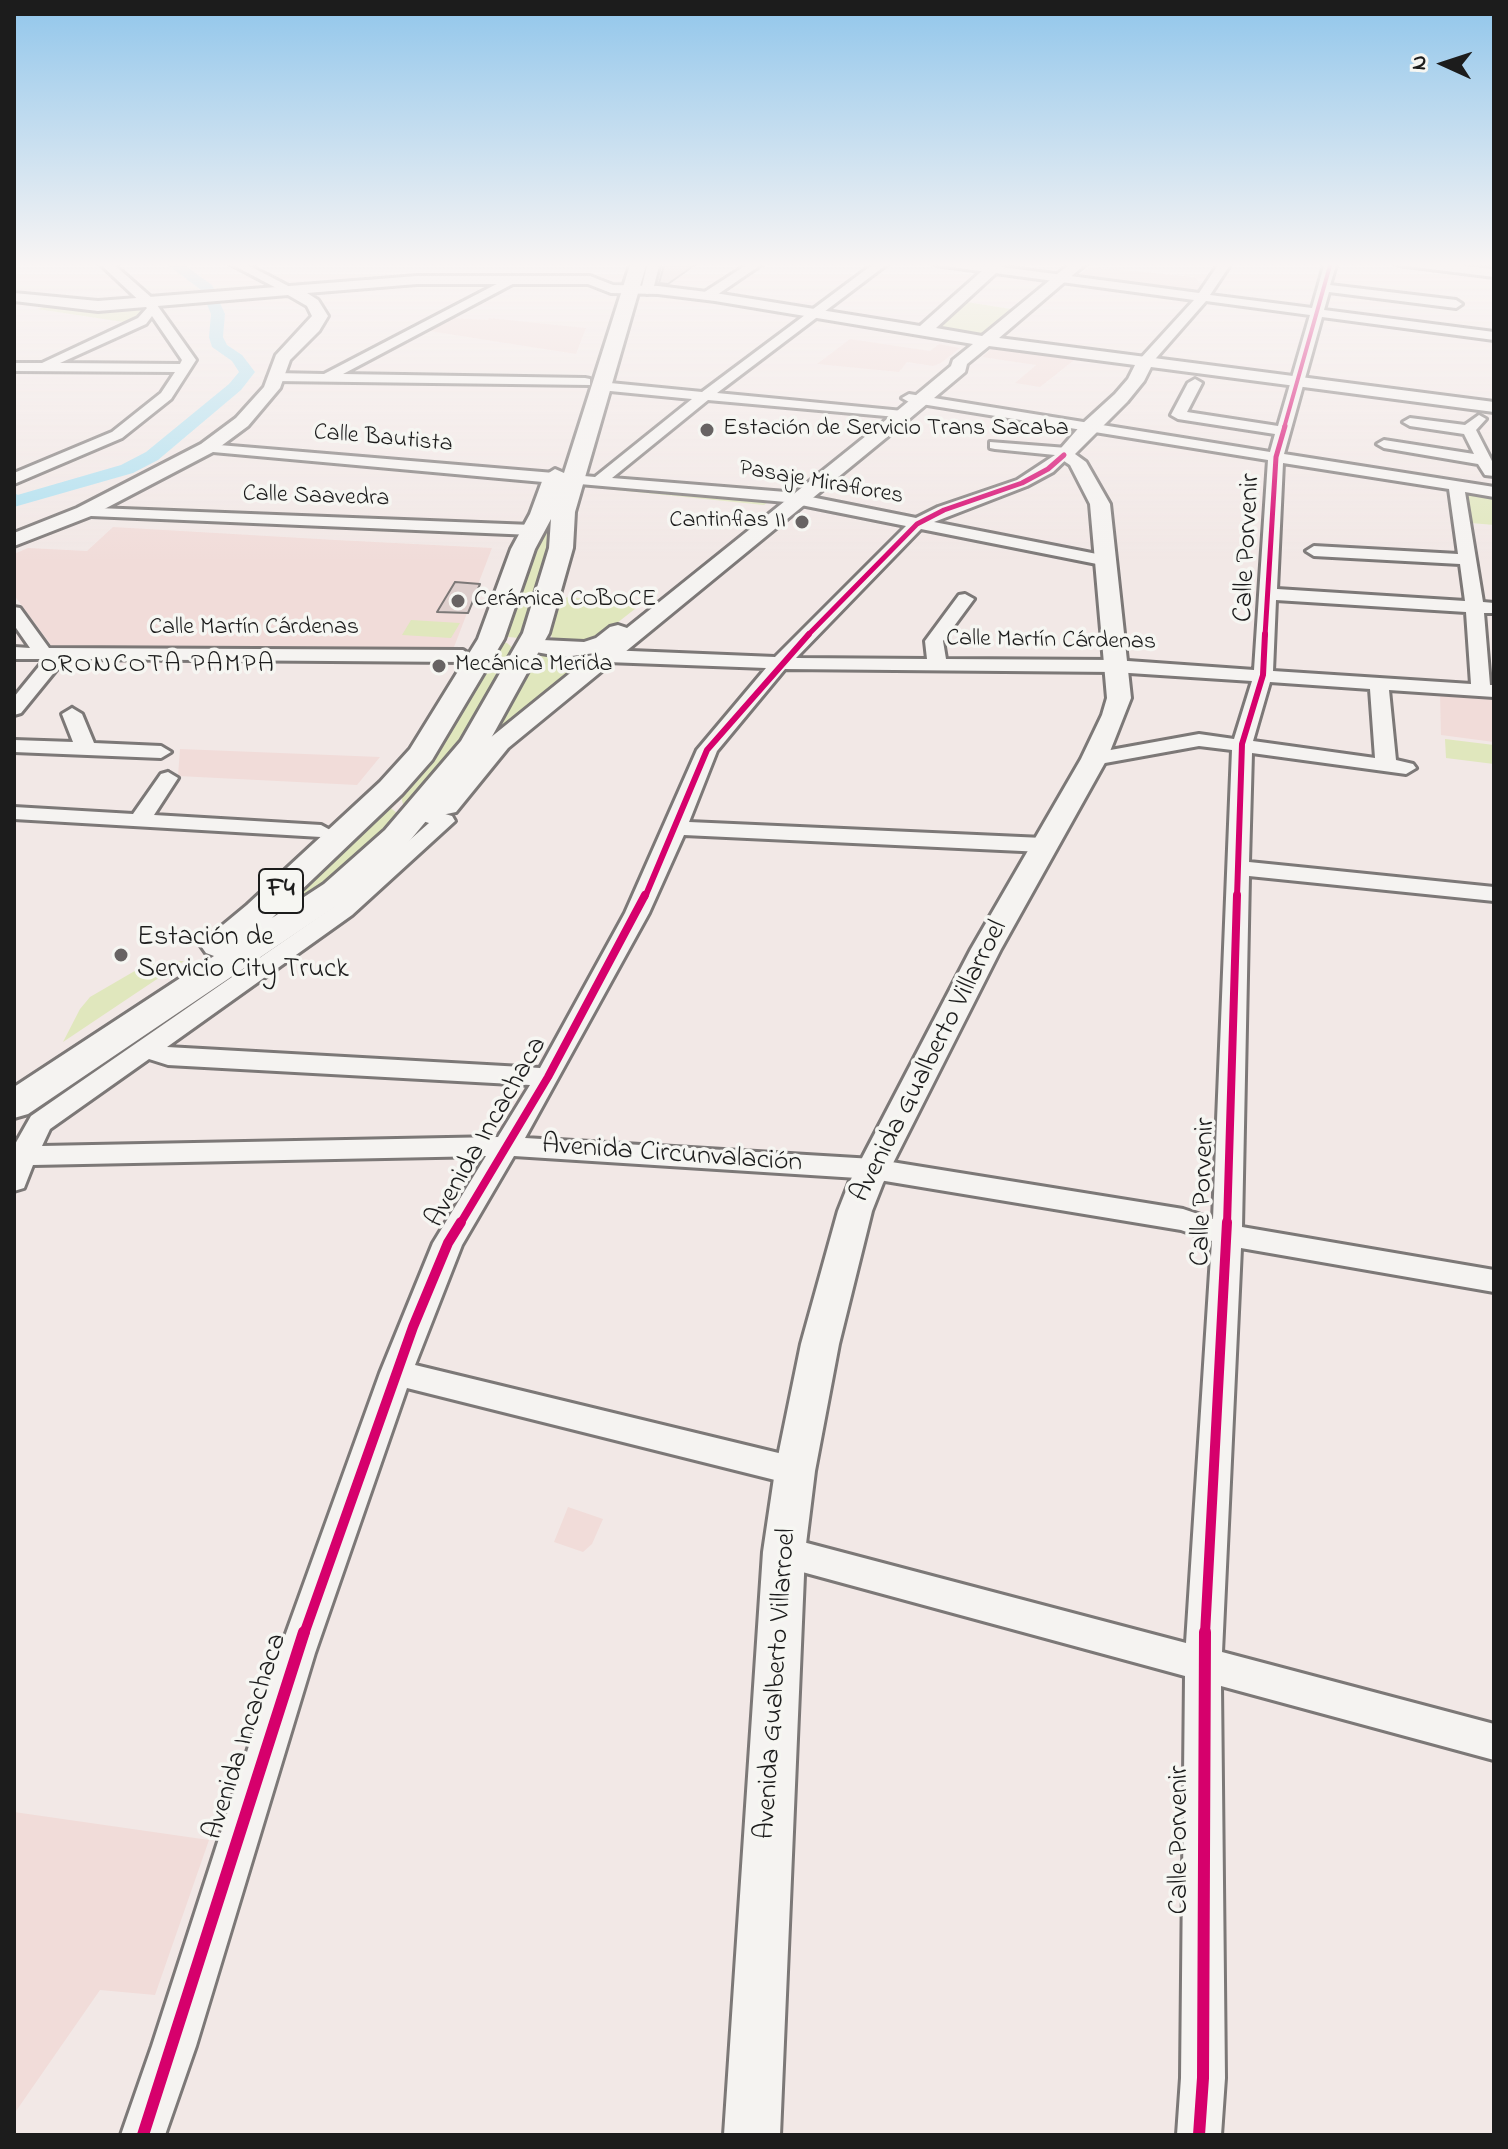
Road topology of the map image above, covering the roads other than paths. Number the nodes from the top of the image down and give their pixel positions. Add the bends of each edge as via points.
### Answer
1 (51, 362) edge
2 (187, 362) edge
3 (281, 362) edge
4 (356, 362) edge
5 (601, 362) edge
6 (749, 362) edge
7 (960, 362) edge
8 (1145, 362) edge
9 (1147, 362) edge
10 (1305, 362) edge
11 (14, 367) edge
12 (41, 367) junction
13 (183, 368) junction
14 (326, 378) junction
15 (274, 382) junction
16 (1195, 383) dead end
17 (1299, 383) junction
18 (592, 384) junction
19 (706, 395) junction
20 (906, 407) junction
21 (1494, 407) edge
22 (1410, 422) dead end
23 (1088, 428) junction
24 (1284, 431) junction
25 (1384, 444) dead end
26 (995, 445) dead end
27 (213, 449) junction
28 (1066, 454) junction
29 (1276, 457) junction
30 (1482, 460) junction
31 (14, 479) edge
32 (564, 479) junction
33 (1494, 479) edge
34 (601, 480) junction
35 (1456, 486) junction
36 (1494, 492) edge
37 (793, 498) junction
38 (97, 513) junction
39 (917, 524) junction
40 (532, 530) junction
41 (14, 543) edge
42 (1314, 551) dead end
43 (1467, 559) junction
44 (1107, 561) junction
45 (1270, 594) junction
46 (965, 599) dead end
47 (1475, 607) junction
48 (1494, 608) edge
49 (14, 612) edge
50 (491, 639) junction
51 (530, 644) junction
52 (564, 650) junction
53 (14, 653) edge
54 (607, 656) junction
55 (55, 661) junction
56 (469, 663) junction
57 (780, 663) junction
58 (937, 665) junction
59 (1114, 666) junction
60 (585, 673) junction
61 (1263, 675) junction
62 (1379, 682) junction
63 (1488, 690) edge
64 (14, 709) edge
65 (72, 714) dead end
66 (1242, 744) junction
67 (14, 746) edge
68 (85, 747) junction
69 (161, 752) dead end
70 (1094, 759) junction
71 (168, 778) dead end
72 (391, 788) junction
73 (418, 812) junction
74 (14, 813) edge
75 (139, 821) junction
76 (676, 828) junction
77 (321, 831) dead end
78 (1043, 845) junction
79 (1239, 868) junction
80 (1494, 894) edge
81 (147, 1048) junction
82 (548, 1077) junction
83 (14, 1084) edge
84 (14, 1105) edge
85 (500, 1154) junction
86 (16, 1166) edge
87 (869, 1176) junction
88 (1227, 1235) junction
89 (1494, 1281) edge
90 (396, 1373) junction
91 (795, 1471) junction
92 (784, 1552) junction
93 (1203, 1664) junction
94 (1494, 1742) edge
95 (143, 2135) edge
96 (752, 2135) edge
97 (1199, 2135) edge

1 - 12 street
2 - 13 street
3 - 15 main road
4 - 14 street
5 - 18 highway, F4
6 - 19 street
7 - 20 main road
8 - 23 main road via 1136,381
9 - 17 main road
10 - 17 street, Calle Porvenir
11 - 12 street
12 - 13 street
13 - 31 street via 166,396 117,435
14 - 15 street
14 - 18 street
15 - 27 main road via 276,396 270,406
16 - 24 street via 1178,415
17 - 21 main road
17 - 24 street, Calle Porvenir
18 - 19 street
18 - 32 highway, F4
19 - 20 street
19 - 34 street
20 - 23 street
20 - 37 main road
22 - 30 street via 1474,424
23 - 28 main road
23 - 29 street
24 - 29 street, Calle Porvenir
25 - 30 street
26 - 28 street
27 - 32 street, Calle Bautista
27 - 38 main road
27 - 41 main road
28 - 39 street, Avenida Incachaca via 1022,483
28 - 44 main road, Avenida Gualberto Villarroel via 1077,462 1100,504
29 - 35 street
29 - 45 street, Calle Porvenir
30 - 33 street
32 - 34 street, Pasaje Miraflores
32 - 40 highway, F4
32 - 51 highway, F4 via 561,548
34 - 37 street, Pasaje Miraflores
35 - 36 street
35 - 43 street
37 - 39 street, Pasaje Miraflores
37 - 52 main road via 604,643
37 - 54 main road
38 - 40 street, Calle Saavedra
38 - 41 main road
39 - 44 street, Pasaje Miraflores
39 - 57 street, Avenida Incachaca
40 - 50 highway, F4
42 - 43 street
43 - 47 street
44 - 59 main road, Avenida Gualberto Villarroel
45 - 47 street
45 - 61 street, Calle Porvenir
46 - 58 street via 934,641
47 - 48 street
47 - 63 street
49 - 55 street
50 - 51 highway
50 - 56 highway, F4
51 - 52 main road
51 - 73 highway, F4 via 474,745
52 - 60 main road via 580,661
53 - 55 street, Calle Martín Cárdenas
54 - 57 street, Calle Martín Cárdenas
54 - 60 main road
55 - 56 street, Calle Martín Cárdenas
55 - 64 street
56 - 72 highway, F4 via 422,754
57 - 58 street, Calle Martín Cárdenas
57 - 76 street, Avenida Incachaca via 707,750
58 - 59 street, Calle Martín Cárdenas
59 - 61 street, Calle Martín Cárdenas
59 - 70 main road, Avenida Gualberto Villarroel via 1119,698
60 - 73 main road via 499,743 447,806
61 - 62 street, Calle Martín Cárdenas
61 - 66 street, Calle Porvenir
62 - 63 street, Calle Martín Cárdenas
62 - 66 street via 1396,766
65 - 68 street
66 - 70 street via 1199,740
66 - 79 street, Calle Porvenir
67 - 68 street
68 - 69 street
70 - 78 main road, Avenida Gualberto Villarroel
71 - 75 street
72 - 73 highway via 393,803
72 - 83 highway, F4 via 207,955
73 - 81 street via 444,821 344,910
73 - 84 highway, F4 via 362,869 301,917
74 - 75 street
75 - 77 street
76 - 78 street
76 - 82 street, Avenida Incachaca via 637,913
78 - 87 main road, Avenida Gualberto Villarroel
79 - 80 street
79 - 88 street, Calle Porvenir
81 - 82 street via 168,1057
81 - 86 street via 40,1123
82 - 85 street, Avenida Incachaca
85 - 86 street, Avenida Circunvalación
85 - 87 street, Avenida Circunvalación
85 - 90 street, Avenida Incachaca via 448,1243
87 - 88 street, Avenida Circunvalación via 1183,1238
87 - 91 main road, Avenida Gualberto Villarroel via 820,1344
88 - 89 street, Avenida Circunvalación
88 - 93 street, Calle Porvenir
90 - 91 street
90 - 95 street, Avenida Incachaca via 297,1653
91 - 92 main road, Avenida Gualberto Villarroel
92 - 93 street
92 - 96 main road, Avenida Gualberto Villarroel
93 - 94 street
93 - 97 street, Calle Porvenir

